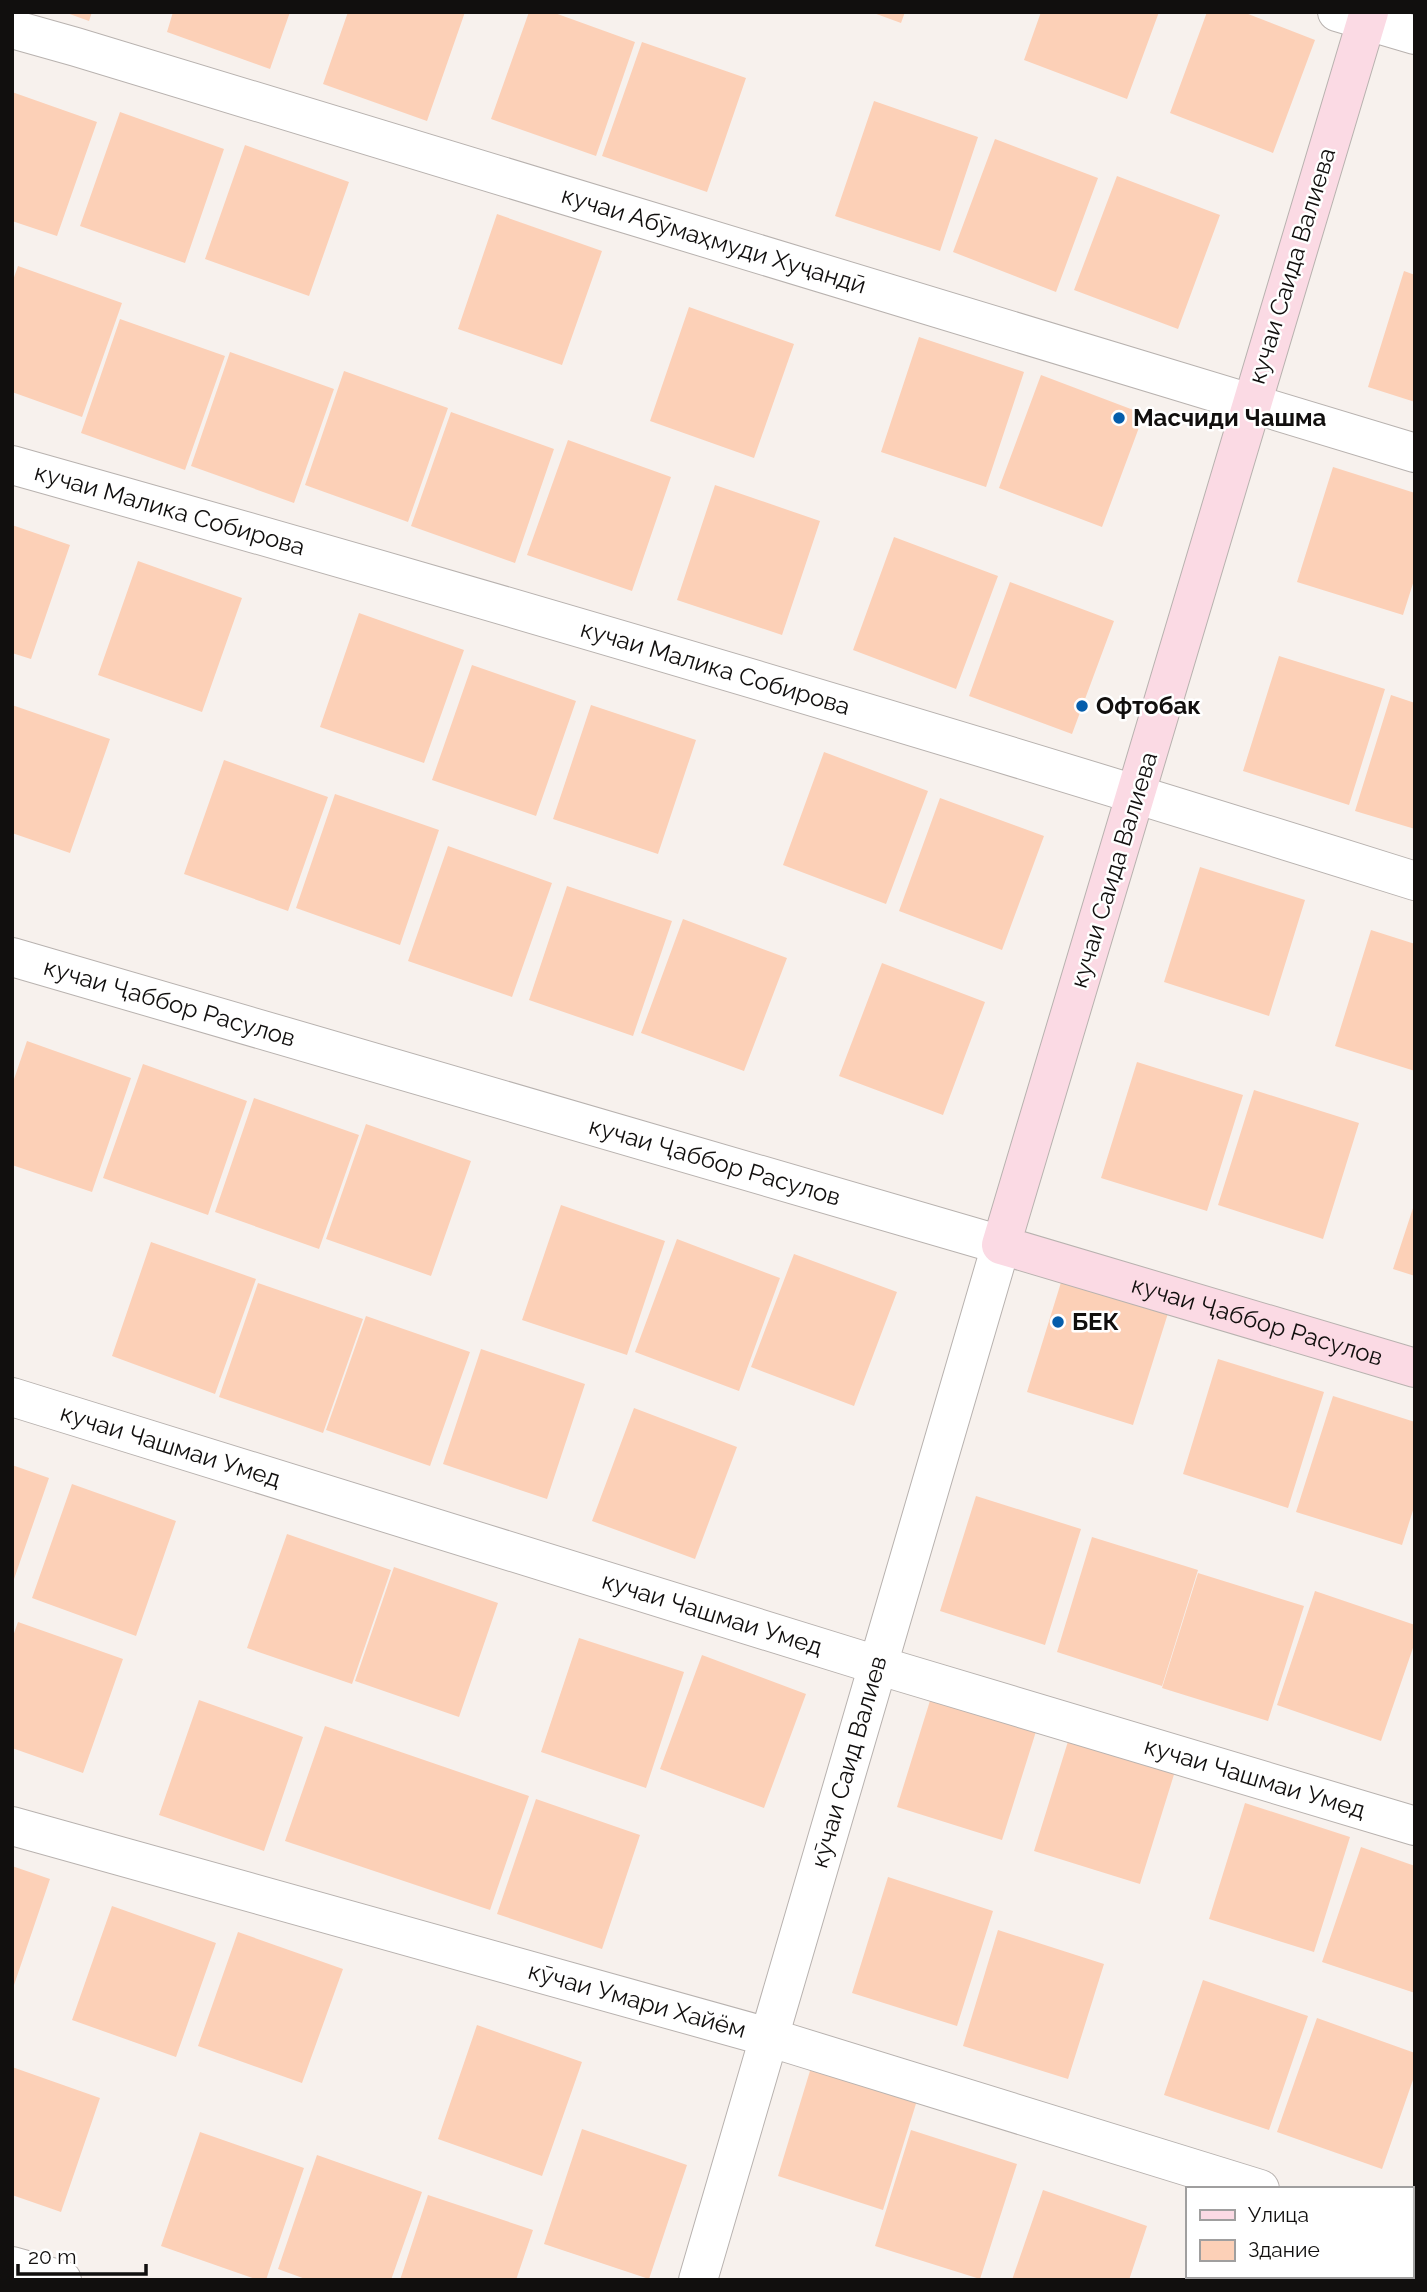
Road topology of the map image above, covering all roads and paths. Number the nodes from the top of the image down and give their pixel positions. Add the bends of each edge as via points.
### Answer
1 (1357, 15) edge
2 (12, 29) edge
3 (1415, 35) edge
4 (1250, 405) junction
5 (1415, 453) edge
6 (12, 466) edge
7 (1137, 794) junction
8 (1415, 881) edge
9 (12, 957) edge
10 (1001, 1245) junction
11 (1415, 1368) edge
12 (12, 1397) edge
13 (877, 1665) junction
14 (12, 1826) edge
15 (1415, 1826) edge
16 (768, 2037) junction
17 (1254, 2187) edge
18 (12, 2266) edge
19 (62, 2280) edge
20 (698, 2280) edge

1 - 3 street
1 - 4 street, кучаи Саида Валиева
2 - 4 street, кучаи Абӯмаҳмуди Хуҷандӣ
4 - 5 street, кучаи Абӯмаҳмуди Хуҷандӣ
4 - 7 street, кучаи Саида Валиева
6 - 7 street, кучаи Малика Собирова
7 - 8 street, кучаи Малика Собирова
7 - 10 street, кучаи Саида Валиева
9 - 10 street, кучаи Ҷаббор Расулов
10 - 11 street, кучаи Ҷаббор Расулов
10 - 13 street, кӯчаи Саид Валиев
12 - 13 street, кучаи Чашмаи Умед
13 - 15 street, кучаи Чашмаи Умед
13 - 16 street, кӯчаи Саид Валиев
14 - 16 street, кӯчаи Умари Хайём
16 - 17 street, кӯчаи Умари Хайём
16 - 20 street, кӯчаи Саид Валиев
18 - 19 street

